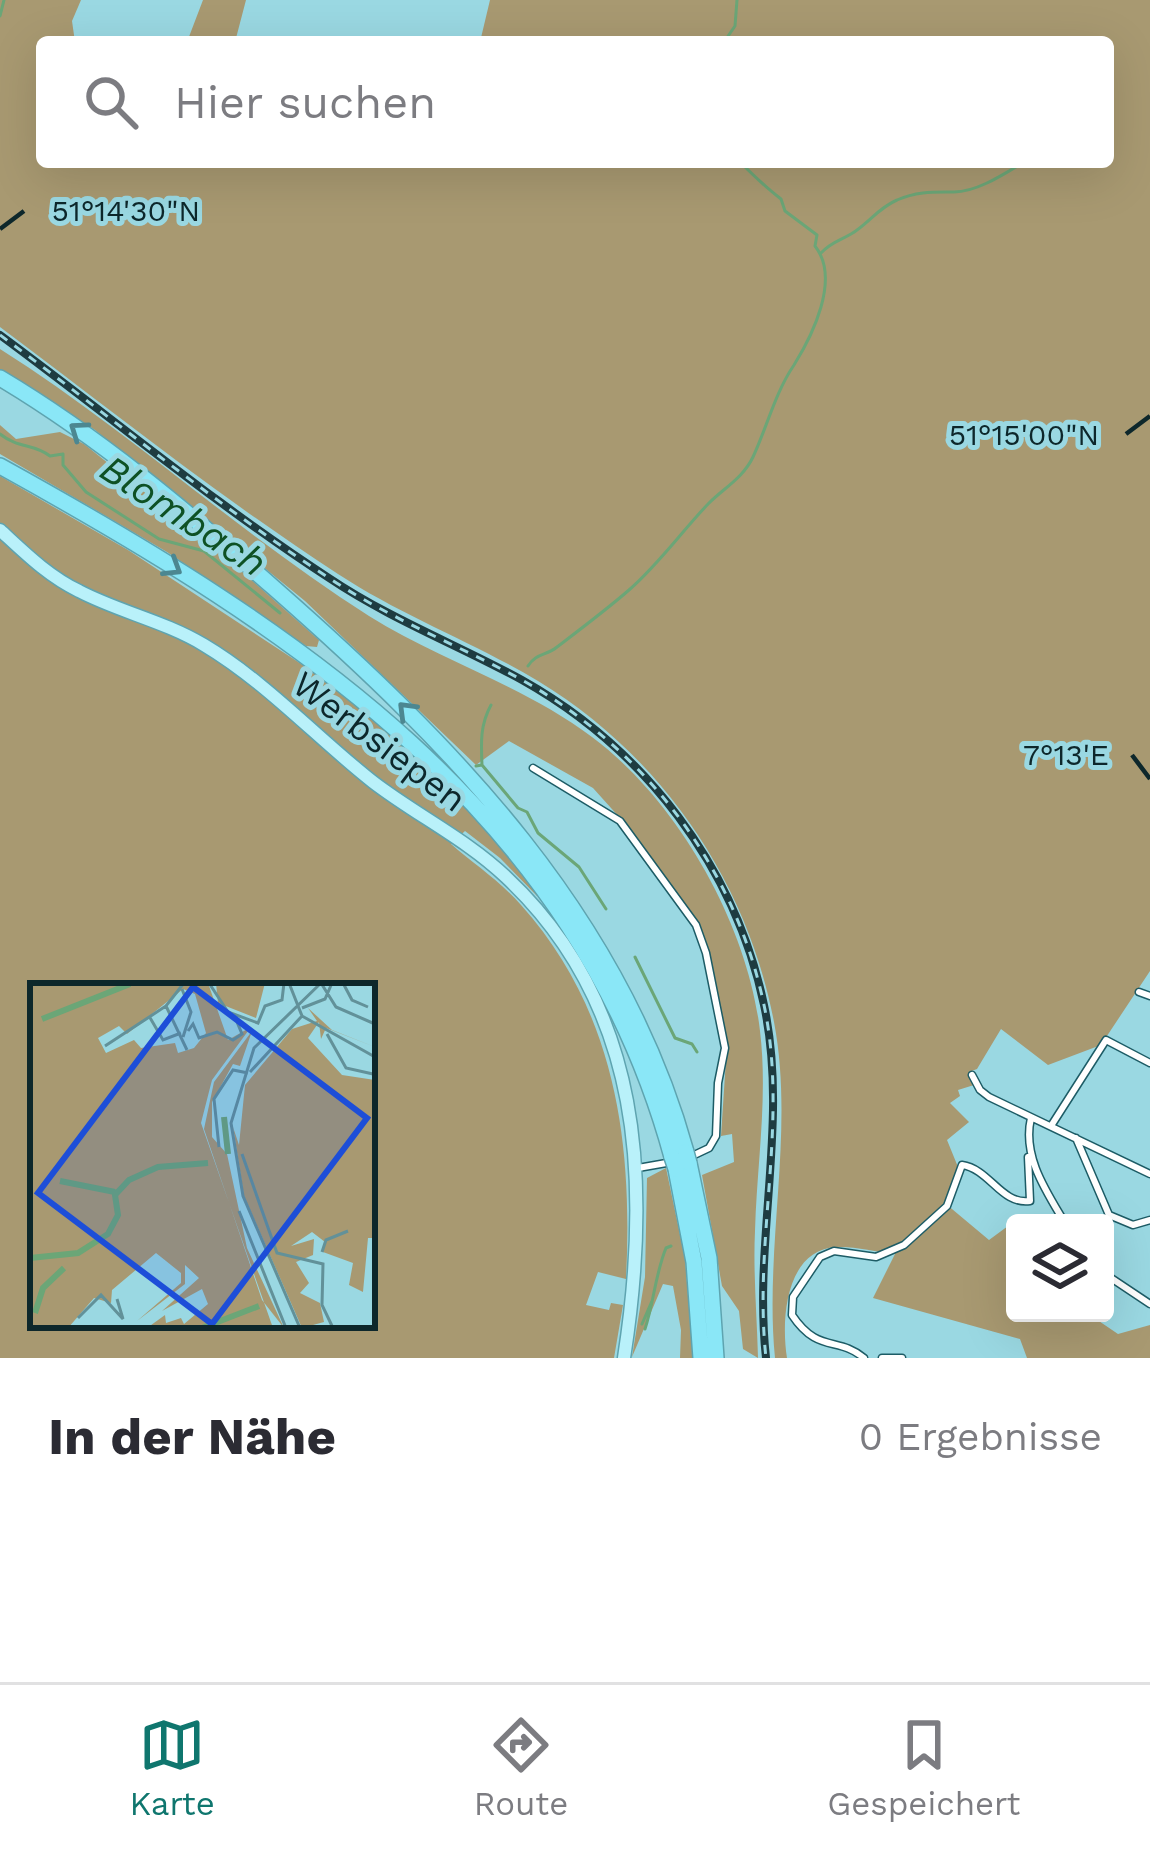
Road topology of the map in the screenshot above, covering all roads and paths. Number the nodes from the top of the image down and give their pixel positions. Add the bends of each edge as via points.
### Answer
1 (0, 378) edge
2 (0, 466) edge
3 (0, 530) edge
4 (533, 768) dead end
5 (1139, 992) dead end
6 (1150, 996) edge
7 (643, 1049) junction
8 (1150, 1063) edge
9 (972, 1075) dead end
10 (1031, 1118) junction
11 (1051, 1126) junction
12 (1076, 1138) junction
13 (1032, 1156) junction
14 (681, 1160) junction
15 (638, 1168) junction
16 (1150, 1174) edge
17 (1060, 1214) edge
18 (1150, 1220) edge
19 (1114, 1280) edge
20 (1150, 1304) edge
21 (624, 1358) edge
22 (701, 1358) edge
23 (716, 1358) edge
24 (864, 1358) edge
25 (882, 1358) edge
26 (902, 1358) edge

7 -> 1 highway via 610,965 554,876 429,732 206,528
2 -> 7 highway via 278,635 423,751 542,884
3 - 15 main road, Werbsiepen via 76,590 218,654 368,778 507,878 580,974 611,1043
4 - 15 street via 620,821 696,925 706,953 725,1048 716,1136 698,1155
5 - 6 street
7 - 14 highway
8 - 11 street via 1106,1040
9 - 10 street via 980,1090
10 - 11 street
10 - 13 street
11 - 12 street
12 - 16 street
12 - 18 street via 1109,1215 1133,1225
13 - 17 street
13 - 24 street via 1030,1202 1009,1198 962,1165 947,1206 904,1245 876,1257 834,1251 814,1263 793,1297 792,1315 816,1341
14 - 22 highway
14 - 23 highway via 709,1258
15 - 21 main road, Werbsiepen via 638,1262
19 - 20 street
25 - 26 street

